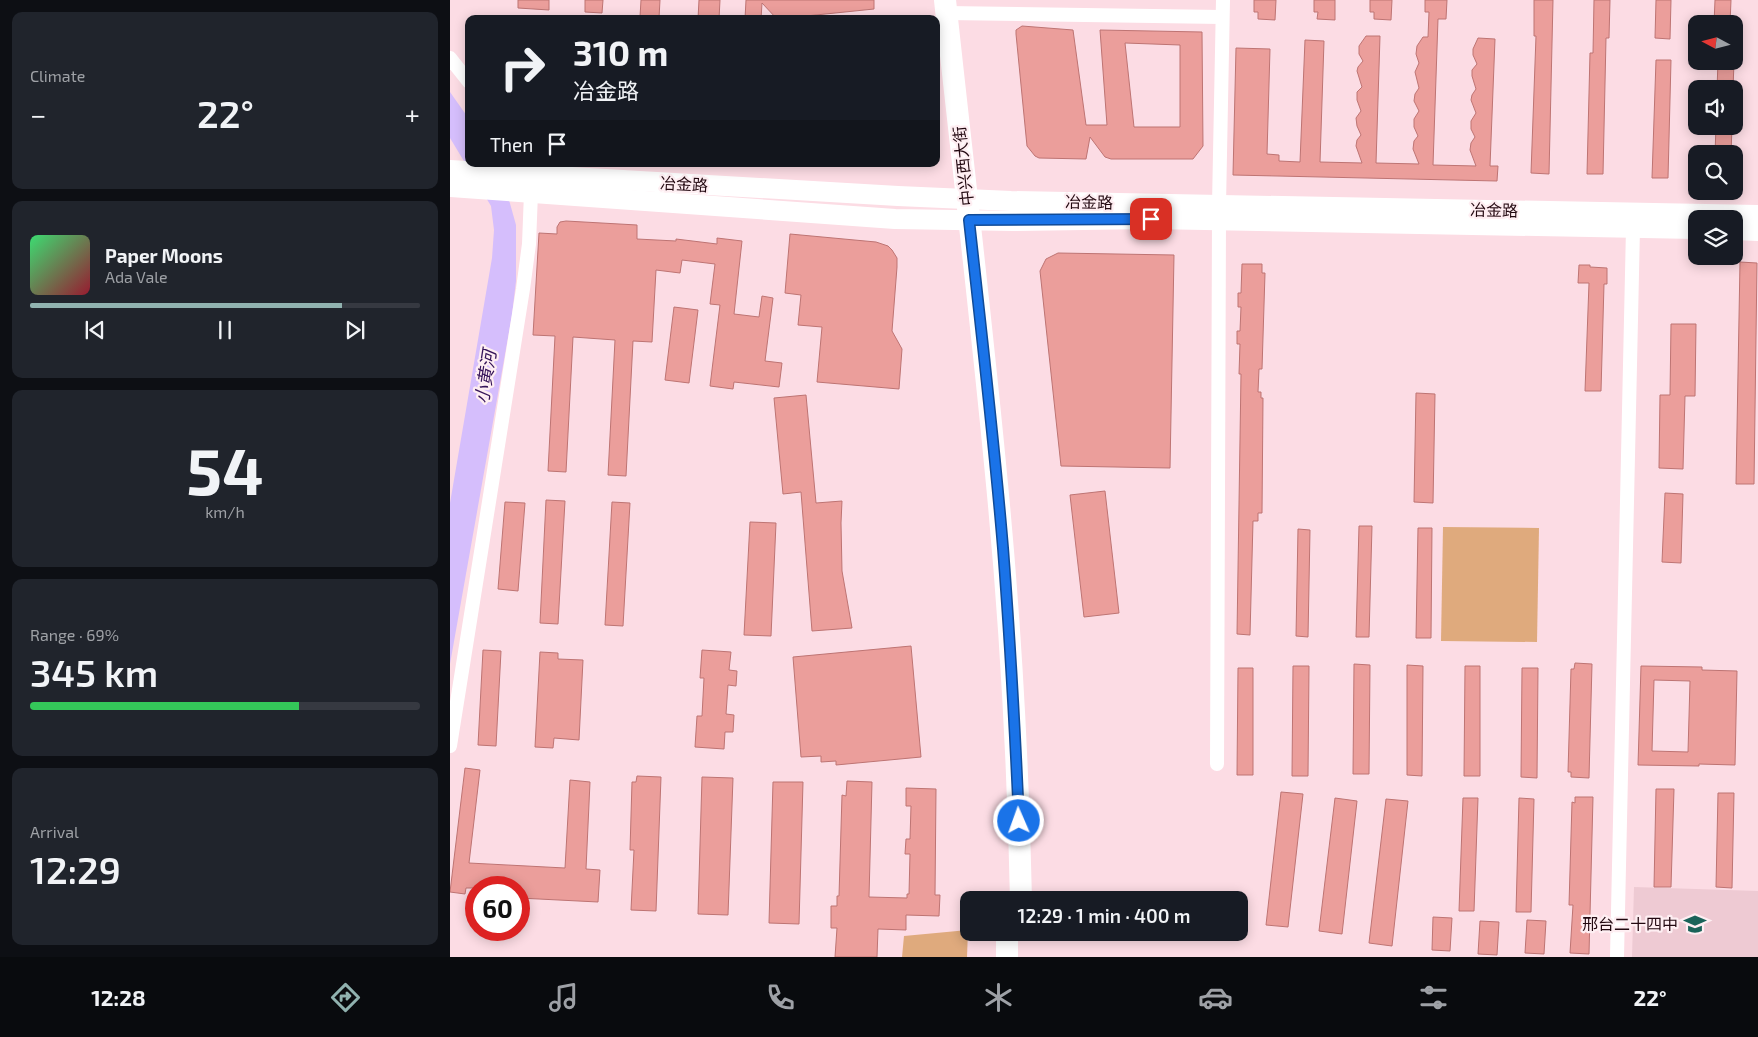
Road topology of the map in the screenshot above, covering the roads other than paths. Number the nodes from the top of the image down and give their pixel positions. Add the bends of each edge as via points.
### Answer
1 (1223, 0) edge
2 (938, 8) edge
3 (1222, 17) junction
4 (940, 26) edge
5 (450, 58) edge
6 (465, 77) edge
7 (940, 89) edge
8 (450, 170) edge
9 (516, 179) edge
10 (450, 187) edge
11 (960, 209) junction
12 (1219, 212) junction
13 (1758, 215) edge
14 (1633, 228) junction
15 (1688, 230) edge
16 (1743, 230) edge
17 (1758, 231) edge
18 (450, 746) edge
19 (1217, 764) dead end
20 (1006, 891) edge
21 (1021, 891) edge
22 (1007, 941) edge
23 (1022, 941) edge
24 (1008, 957) edge
25 (1023, 957) edge
26 (1617, 957) edge

1 - 3 street
2 - 3 street
3 - 12 street
4 - 11 main road, 中兴西大街
5 - 6 street
7 - 11 main road, 中兴西大街
8 - 9 street, 冶金路
9 - 10 street, 冶金路 via 479,189
9 - 11 street, 冶金路
9 - 18 street via 529,244
11 - 12 street, 冶金路
11 - 20 main road, 中兴西大街 via 969,358 987,550
11 - 21 main road, 中兴西大街 via 986,365 1003,548 1017,767
12 - 13 street, 冶金路
12 - 14 street, 冶金路
12 - 19 street
14 - 15 street, 冶金路
14 - 26 street
16 - 17 street
22 - 24 main road
23 - 25 main road

